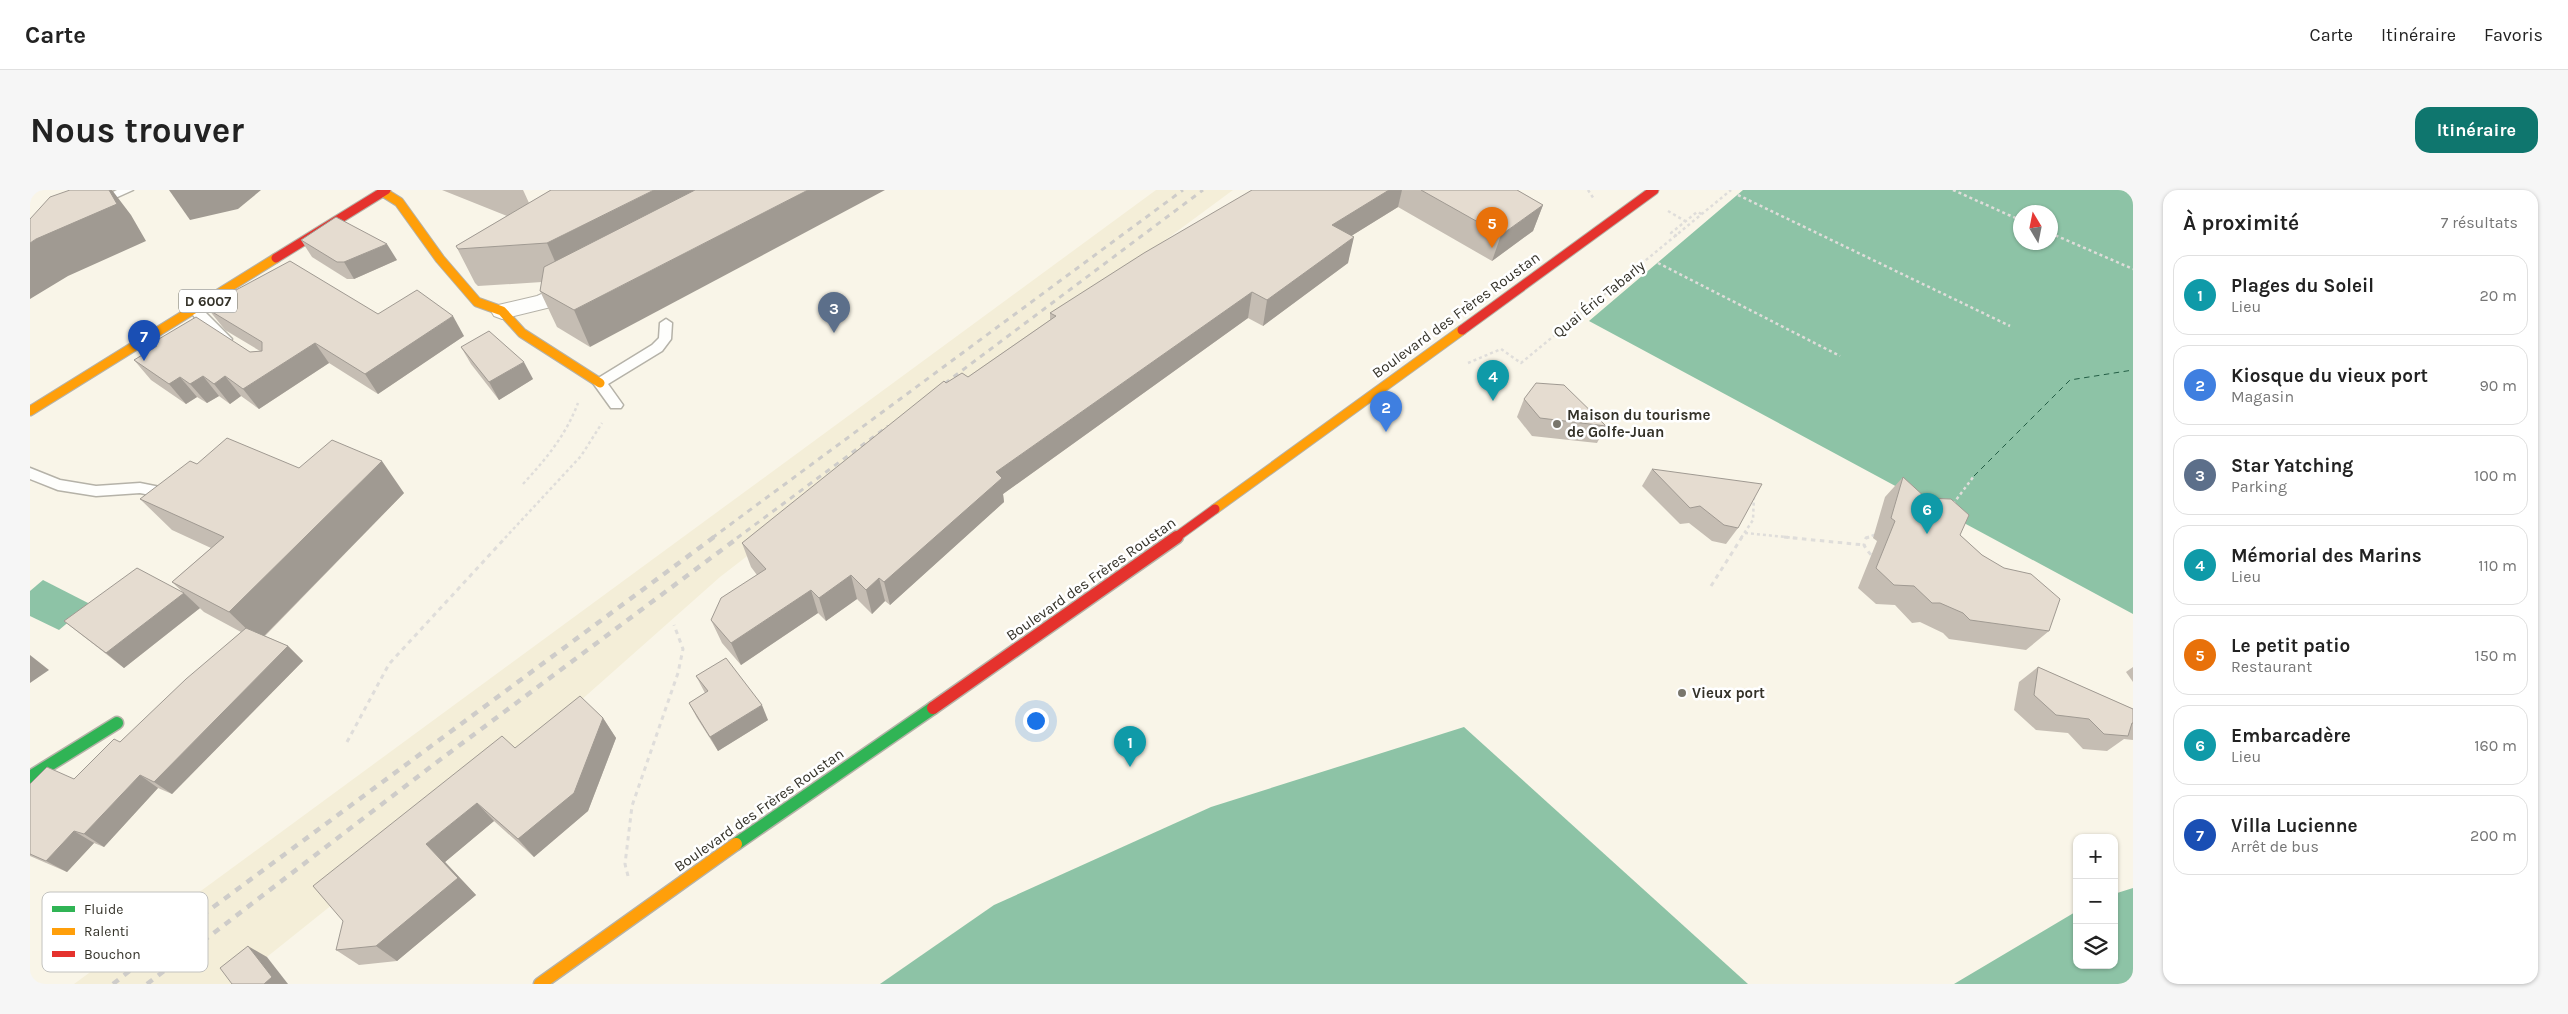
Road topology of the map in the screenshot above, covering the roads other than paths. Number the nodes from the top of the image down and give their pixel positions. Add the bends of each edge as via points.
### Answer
1 (127, 190) edge
2 (1654, 190) edge
3 (384, 191) edge
4 (83, 208) edge
5 (595, 275) edge
6 (195, 309) junction
7 (502, 311) junction
8 (666, 323) dead end
9 (240, 348) edge
10 (600, 383) junction
11 (616, 405) road end
12 (30, 411) edge
13 (30, 473) edge
14 (181, 496) edge
15 (117, 723) dead end
16 (30, 777) edge
17 (540, 984) edge

1 - 4 lane
2 - 17 main road, Boulevard des Frères Roustan via 1109,586 645,907
3 - 6 main road, D 6007
3 - 7 main road via 399,202 440,259 477,302
5 - 7 street via 543,302
6 - 9 lane via 216,332
6 - 12 main road, D 6007
7 - 10 main road via 522,332
8 - 10 lane via 665,339 657,348
10 - 11 lane
13 - 14 lane via 58,485 96,491 140,488
15 - 16 main road

